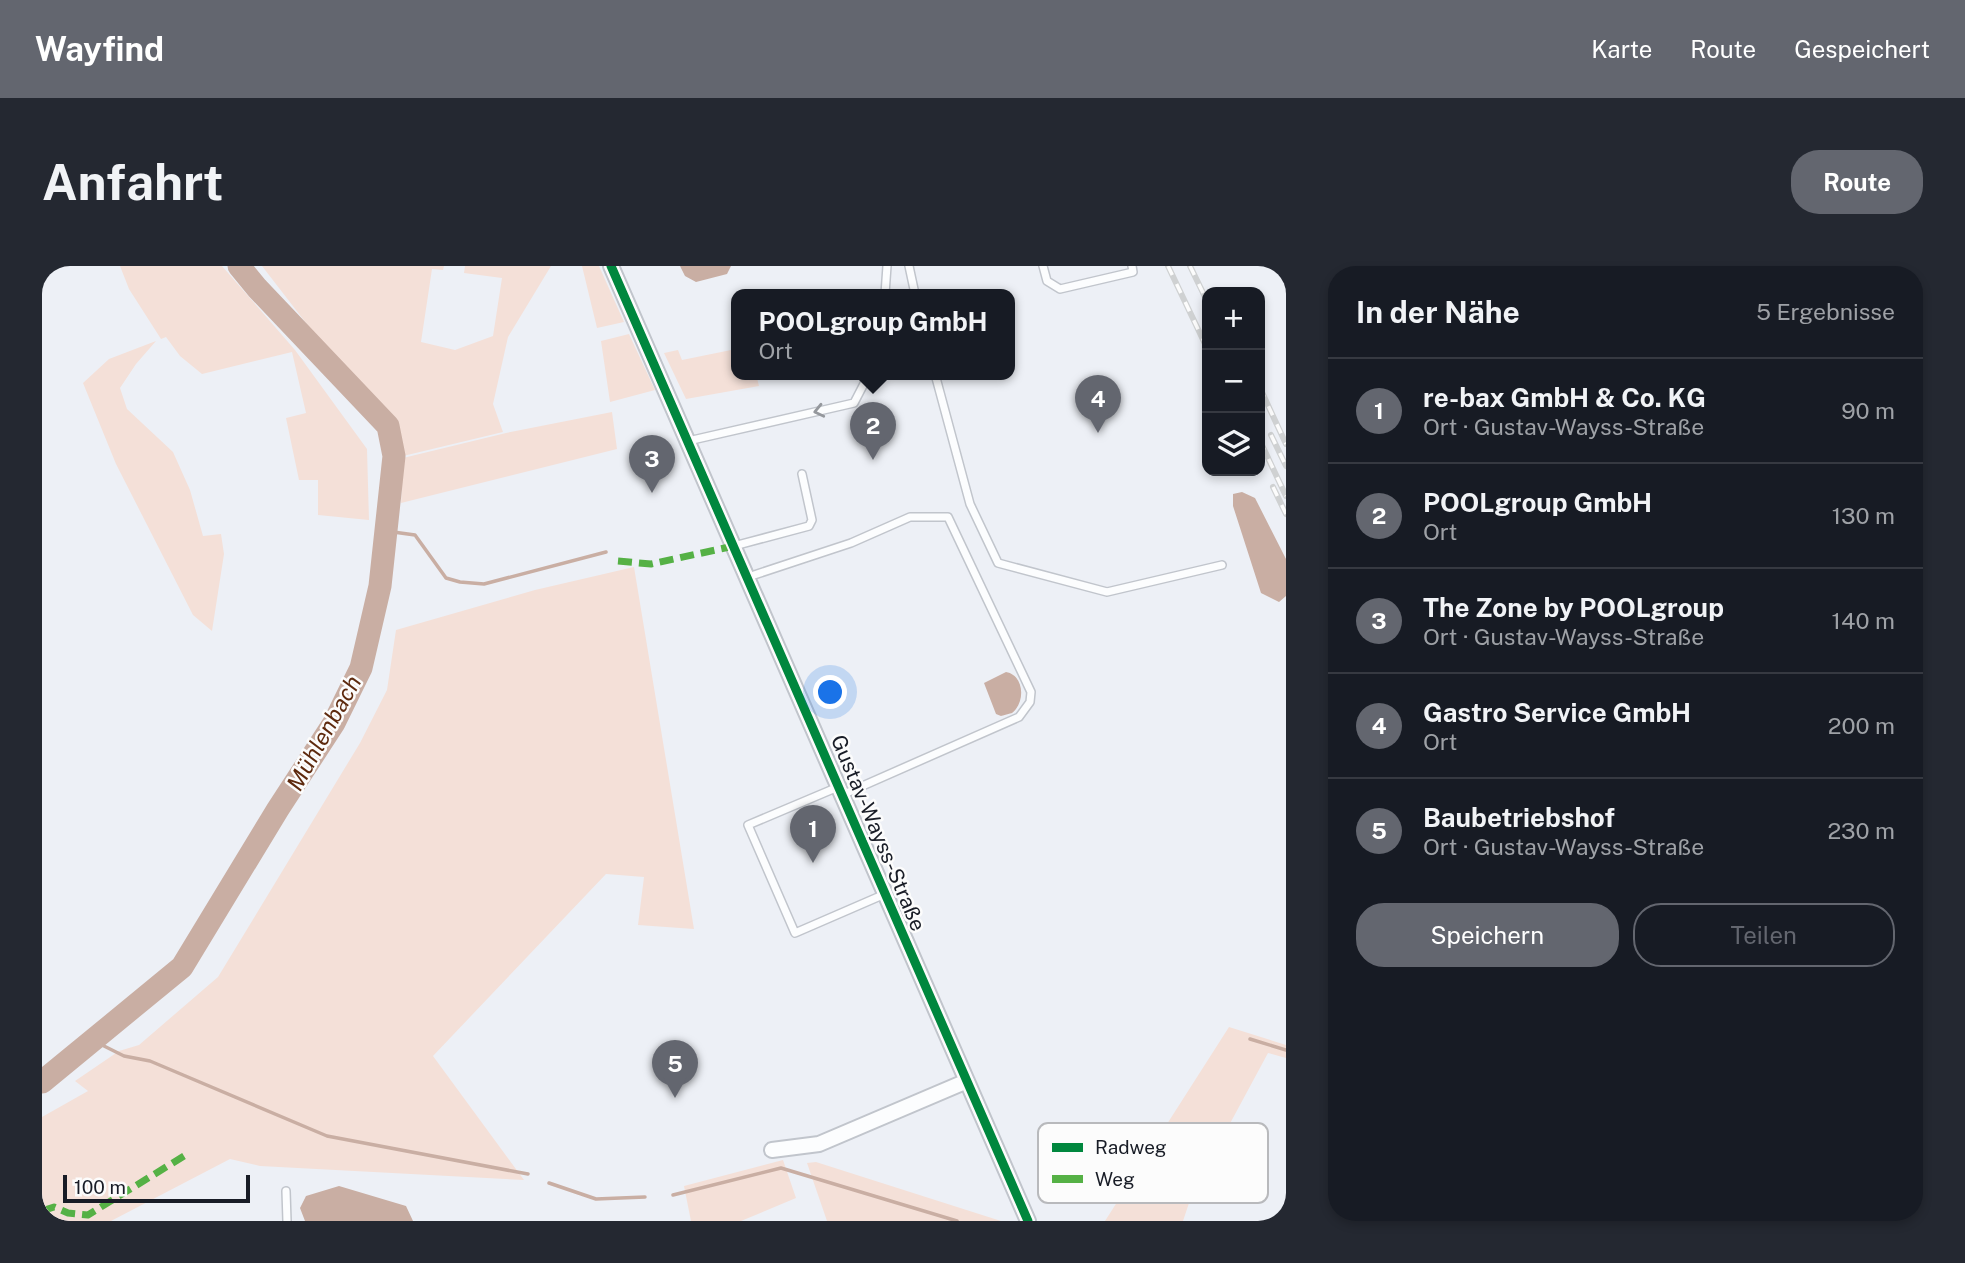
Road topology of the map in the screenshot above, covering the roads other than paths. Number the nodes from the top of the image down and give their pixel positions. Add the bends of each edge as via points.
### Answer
1 (611, 266) edge
2 (887, 266) edge
3 (909, 266) edge
4 (1043, 266) edge
5 (1132, 266) edge
6 (885, 289) edge
7 (914, 289) edge
8 (866, 380) edge
9 (937, 380) edge
10 (688, 441) junction
11 (802, 474) dead end
12 (734, 546) junction
13 (1222, 565) dead end
14 (748, 577) junction
15 (840, 791) junction
16 (885, 894) junction
17 (967, 1081) junction
18 (772, 1150) dead end
19 (286, 1191) dead end
20 (286, 1221) edge
21 (1028, 1221) edge

1 - 10 street, Gustav-Wayss-Straße
2 - 6 lane
3 - 7 lane
4 - 5 lane via 1047,281 1060,289 1133,272
8 -> 10 lane via 854,403
9 - 13 lane via 970,503 998,564 1107,592
10 - 12 street, Gustav-Wayss-Straße
11 - 12 lane via 812,520 809,526
12 - 14 street, Gustav-Wayss-Straße
14 - 15 street, Gustav-Wayss-Straße
14 - 15 lane via 851,543 911,517 947,517 1031,692 1019,718
15 - 16 street, Gustav-Wayss-Straße
15 - 16 lane via 748,825 789,921 795,933
16 - 17 street, Gustav-Wayss-Straße
17 - 18 street via 819,1144
17 - 21 street, Gustav-Wayss-Straße
19 - 20 lane

